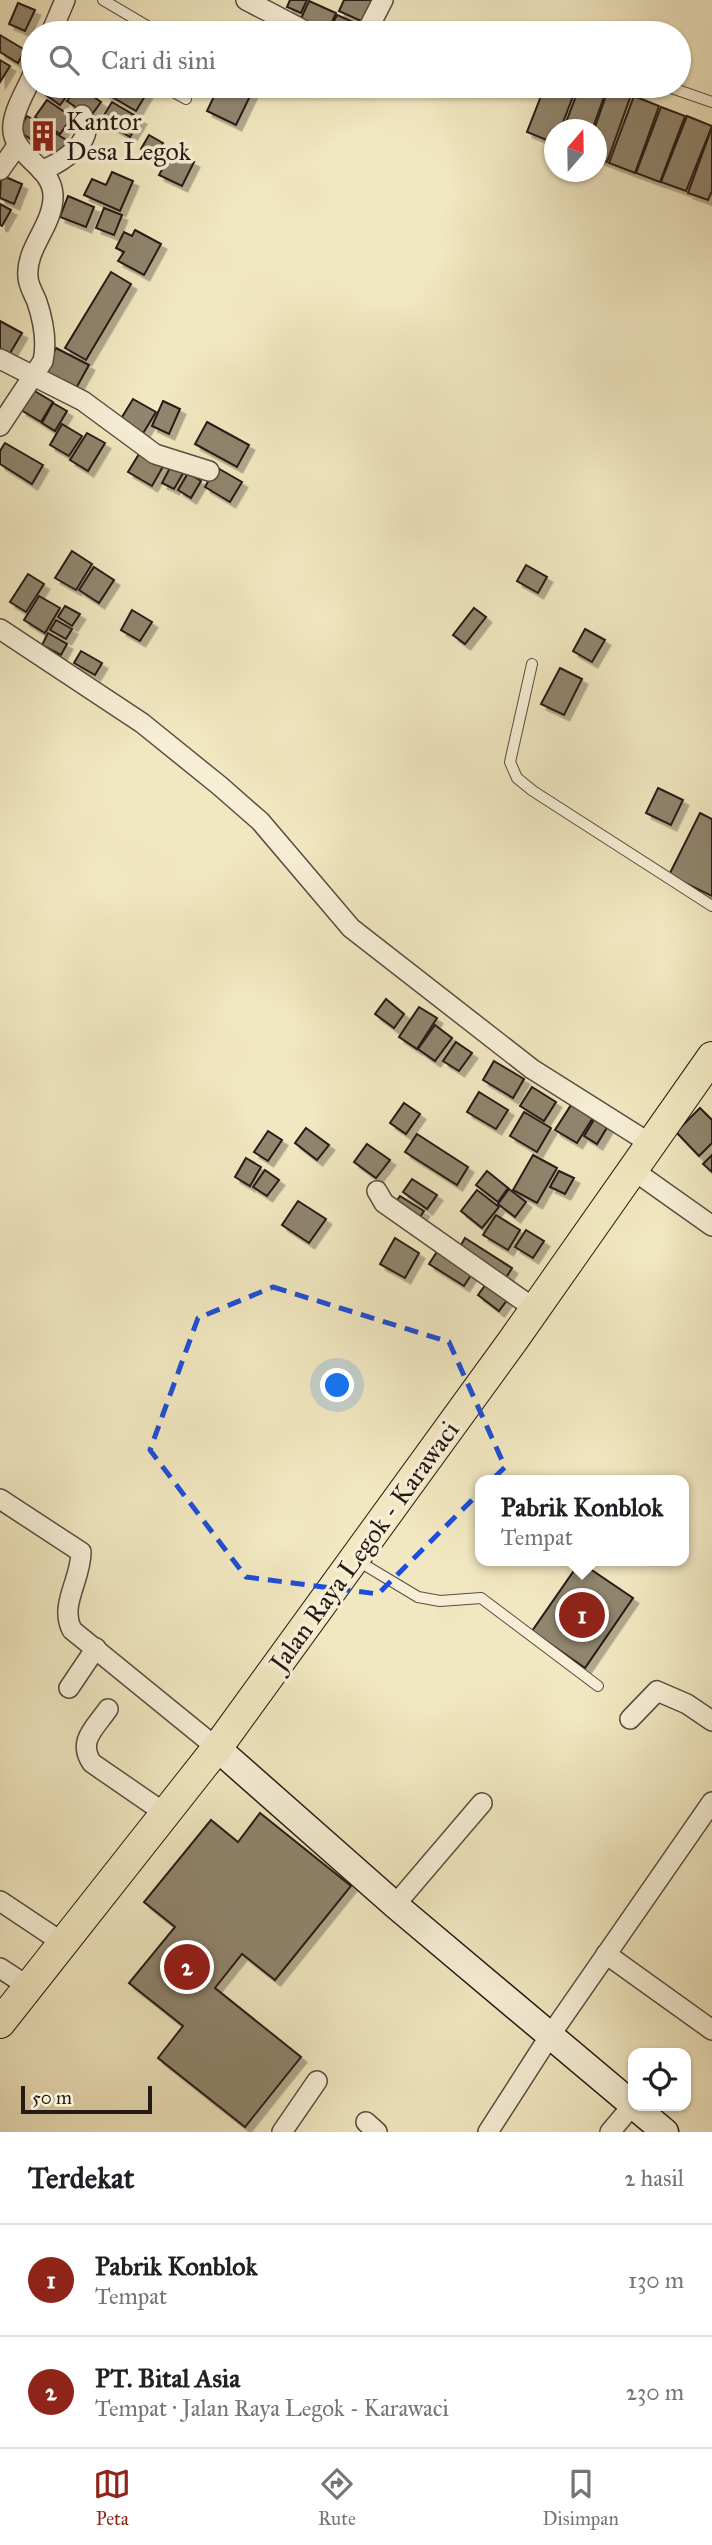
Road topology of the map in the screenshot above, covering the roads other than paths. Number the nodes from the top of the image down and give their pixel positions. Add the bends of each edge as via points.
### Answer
1 (65, 0) edge
2 (103, 0) edge
3 (246, 0) edge
4 (383, 0) edge
5 (268, 5) edge
6 (56, 21) edge
7 (139, 21) edge
8 (291, 21) edge
9 (372, 21) edge
10 (691, 95) edge
11 (23, 98) edge
12 (712, 102) edge
13 (82, 115) dead end
14 (17, 146) junction
15 (0, 170) edge
16 (41, 170) junction
17 (0, 359) edge
18 (33, 375) junction
19 (0, 426) edge
20 (209, 471) dead end
21 (0, 629) edge
22 (532, 664) dead end
23 (712, 906) edge
24 (708, 1072) edge
25 (651, 1144) junction
26 (632, 1170) junction
27 (377, 1191) dead end
28 (712, 1226) edge
29 (535, 1309) junction
30 (0, 1499) edge
31 (355, 1559) junction
32 (96, 1648) junction
33 (598, 1686) dead end
34 (69, 1688) dead end
35 (108, 1709) dead end
36 (630, 1720) dead end
37 (712, 1721) edge
38 (217, 1748) junction
39 (712, 1802) edge
40 (482, 1803) dead end
41 (166, 1814) junction
42 (0, 1901) edge
43 (395, 1905) junction
44 (63, 1943) junction
45 (606, 1954) junction
46 (0, 1968) edge
47 (29, 1987) junction
48 (0, 2023) edge
49 (712, 2031) edge
50 (549, 2036) junction
51 (317, 2081) dead end
52 (628, 2104) edge
53 (628, 2111) edge
54 (636, 2111) edge
55 (282, 2132) edge
56 (488, 2132) edge
57 (610, 2132) edge
58 (665, 2132) edge

1 - 6 street
2 - 7 lane
3 - 5 street
4 - 9 street
5 - 8 street
10 - 12 lane
11 - 14 street via 13,120
13 - 16 street via 87,130 82,141 56,166
14 - 15 street
14 - 16 street
16 - 18 street via 51,179 53,197 27,278 38,305 45,350
17 - 18 street
18 - 19 street
18 - 20 street via 94,409 156,454
21 - 25 street via 142,723 219,786 260,821 351,928 531,1069
22 - 23 lane via 510,762 517,778
24 - 25 main road, Jalan Raya Legok - Karawaci
25 - 26 main road, Jalan Raya Legok - Karawaci
26 - 28 street
26 - 29 main road, Jalan Raya Legok - Karawaci
27 - 29 street via 384,1203
29 - 31 main road, Jalan Raya Legok - Karawaci
30 - 32 street via 81,1552 67,1620 72,1630
31 - 33 lane via 418,1597 440,1601 481,1598
31 - 38 main road, Jalan Raya Legok - Karawaci
32 - 34 street
32 - 38 street
35 - 41 street via 85,1742 85,1752 92,1763
36 - 37 street via 657,1691
38 - 41 main road, Jalan Raya Legok - Karawaci
38 - 43 street
39 - 45 street
40 - 43 street
41 - 44 main road, Jalan Raya Legok - Karawaci
42 - 44 street
43 - 50 street
44 - 47 main road, Jalan Raya Legok - Karawaci
45 - 49 street
45 - 50 street
46 - 47 street
47 - 48 main road, Jalan Raya Legok - Karawaci
50 - 52 street
50 - 56 street
51 - 55 street
53 - 57 street
54 - 58 street

